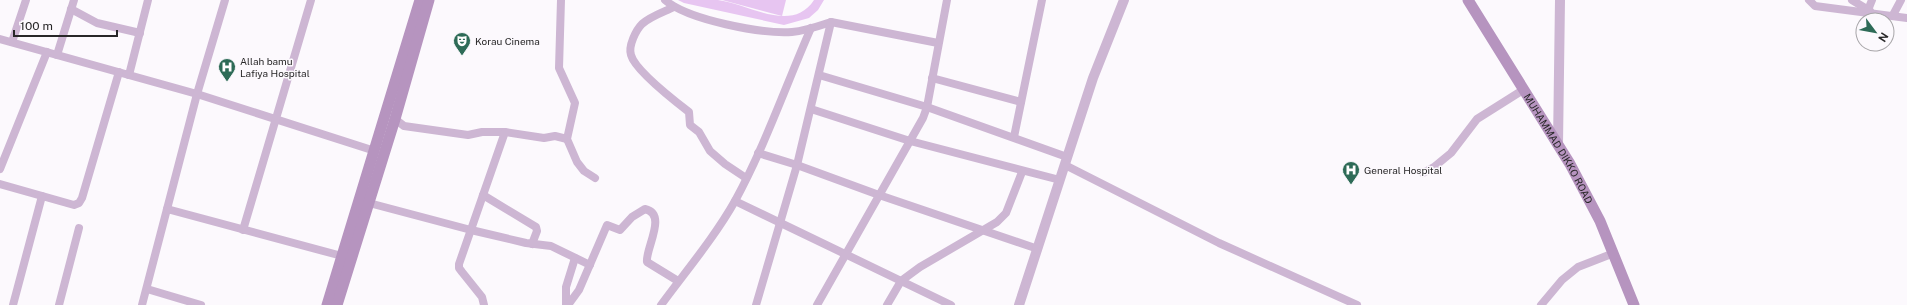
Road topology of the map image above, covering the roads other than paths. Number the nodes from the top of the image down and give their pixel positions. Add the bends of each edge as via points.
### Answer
1 (26, 0) edge
2 (74, 0) edge
3 (148, 0) edge
4 (225, 0) edge
5 (311, 0) edge
6 (420, 0) edge
7 (429, 0) edge
8 (561, 0) edge
9 (665, 0) edge
10 (947, 0) edge
11 (1042, 0) edge
12 (1114, 0) edge
13 (1125, 0) edge
14 (1468, 0) edge
15 (1560, 0) edge
16 (1809, 0) edge
17 (1852, 0) edge
18 (1872, 0) edge
19 (1901, 0) edge
20 (674, 7) junction
21 (71, 10) junction
22 (1870, 12) junction
23 (1895, 12) edge
24 (1895, 16) edge
25 (1907, 18) edge
26 (831, 22) junction
27 (811, 28) junction
28 (140, 33) junction
29 (0, 38) edge
30 (12, 42) junction
31 (938, 43) junction
32 (47, 52) junction
33 (57, 55) junction
34 (119, 72) junction
35 (129, 75) junction
36 (819, 75) junction
37 (932, 78) junction
38 (1523, 90) junction
39 (197, 94) junction
40 (1021, 102) junction
41 (926, 107) junction
42 (811, 109) junction
43 (276, 118) junction
44 (395, 119) junction
45 (505, 132) junction
46 (1014, 137) junction
47 (567, 139) junction
48 (910, 141) junction
49 (1558, 144) junction
50 (375, 151) junction
51 (758, 153) junction
52 (1066, 161) junction
53 (796, 165) junction
54 (0, 169) edge
55 (1022, 172) junction
56 (1423, 173) dead end
57 (594, 178) dead end
58 (746, 178) junction
59 (1060, 180) junction
60 (0, 184) edge
61 (484, 195) junction
62 (879, 195) junction
63 (42, 196) junction
64 (735, 201) junction
65 (369, 203) junction
66 (168, 209) junction
67 (781, 222) junction
68 (79, 228) dead end
69 (243, 230) junction
70 (471, 230) junction
71 (980, 231) junction
72 (532, 244) junction
73 (1038, 249) junction
74 (1614, 253) junction
75 (846, 254) junction
76 (342, 256) junction
77 (575, 258) junction
78 (590, 265) junction
79 (678, 281) junction
80 (901, 281) junction
81 (147, 289) junction
82 (13, 305) edge
83 (59, 305) edge
84 (142, 305) edge
85 (201, 305) edge
86 (327, 305) edge
87 (337, 305) edge
88 (484, 305) edge
89 (567, 305) edge
90 (660, 305) edge
91 (756, 305) edge
92 (817, 305) edge
93 (887, 305) edge
94 (951, 305) edge
95 (1019, 305) edge
96 (1357, 305) edge
97 (1541, 305) edge
98 (1634, 305) edge

1 - 30 street
2 - 21 street
3 - 28 street
4 - 39 street
5 - 43 street
6 - 50 main road
7 - 44 main road
8 - 47 street via 559,68 575,103
9 - 20 street
10 - 31 street
11 - 40 street
12 - 13 street
13 - 52 street via 1092,78
14 - 38 main road, MUHAMMAD DIKKO ROAD
15 - 49 street
16 - 22 street via 1815,6
17 - 22 street
18 - 22 street
19 - 23 street
20 - 27 street via 706,19 766,31 792,32
20 - 58 street via 642,24 632,43 631,58 665,93 689,112 690,125 699,132 710,150
21 - 28 street via 97,23
21 - 33 street
24 - 25 street
26 - 27 street
26 - 31 street
26 - 36 street
27 - 51 street
28 - 35 street
29 - 30 street
30 - 32 street
31 - 37 street
32 - 33 street
32 - 54 street
33 - 34 street
34 - 35 street
34 - 63 street via 79,204 74,205
35 - 39 street
36 - 41 street
36 - 42 street
37 - 40 street
37 - 41 street
38 - 49 main road, MUHAMMAD DIKKO ROAD
38 - 56 street via 1477,119 1451,153
39 - 43 street
39 - 66 street
40 - 46 street
41 - 46 street
41 - 48 street
42 - 48 street
42 - 53 street
43 - 50 street
43 - 69 street
44 - 45 street via 412,128 468,135
44 - 65 main road
45 - 47 street
45 - 61 street
46 - 52 street
47 - 57 street via 577,162
48 - 55 street
48 - 62 street
49 - 74 main road, MUHAMMAD DIKKO ROAD
50 - 76 main road
51 - 53 street
51 - 58 street
52 - 59 street
52 - 96 street via 1219,244
53 - 62 street
53 - 67 street
55 - 59 street
55 - 71 street via 1006,213
58 - 64 street
59 - 73 street
60 - 63 street
61 - 70 street
61 - 72 street via 536,227
62 - 71 street
62 - 75 street
63 - 82 street
64 - 67 street
64 - 79 street
65 - 70 street
65 - 87 main road
66 - 69 street
66 - 81 street
67 - 75 street
67 - 91 street
68 - 83 street
69 - 76 street
70 - 72 street
70 - 88 street via 459,268 482,297
71 - 73 street
71 - 80 street
72 - 77 street via 551,246
73 - 95 street
74 - 97 street via 1578,267 1562,280
74 - 98 main road, MUHAMMAD DIKKO ROAD
75 - 80 street
75 - 92 street
76 - 86 main road
77 - 78 street
77 - 89 street via 566,287
78 - 79 street via 607,224 620,230 632,217 645,209 655,218 656,223 646,260
78 - 89 street via 579,290
79 - 90 street
80 - 93 street
80 - 94 street
81 - 84 street
81 - 85 street

